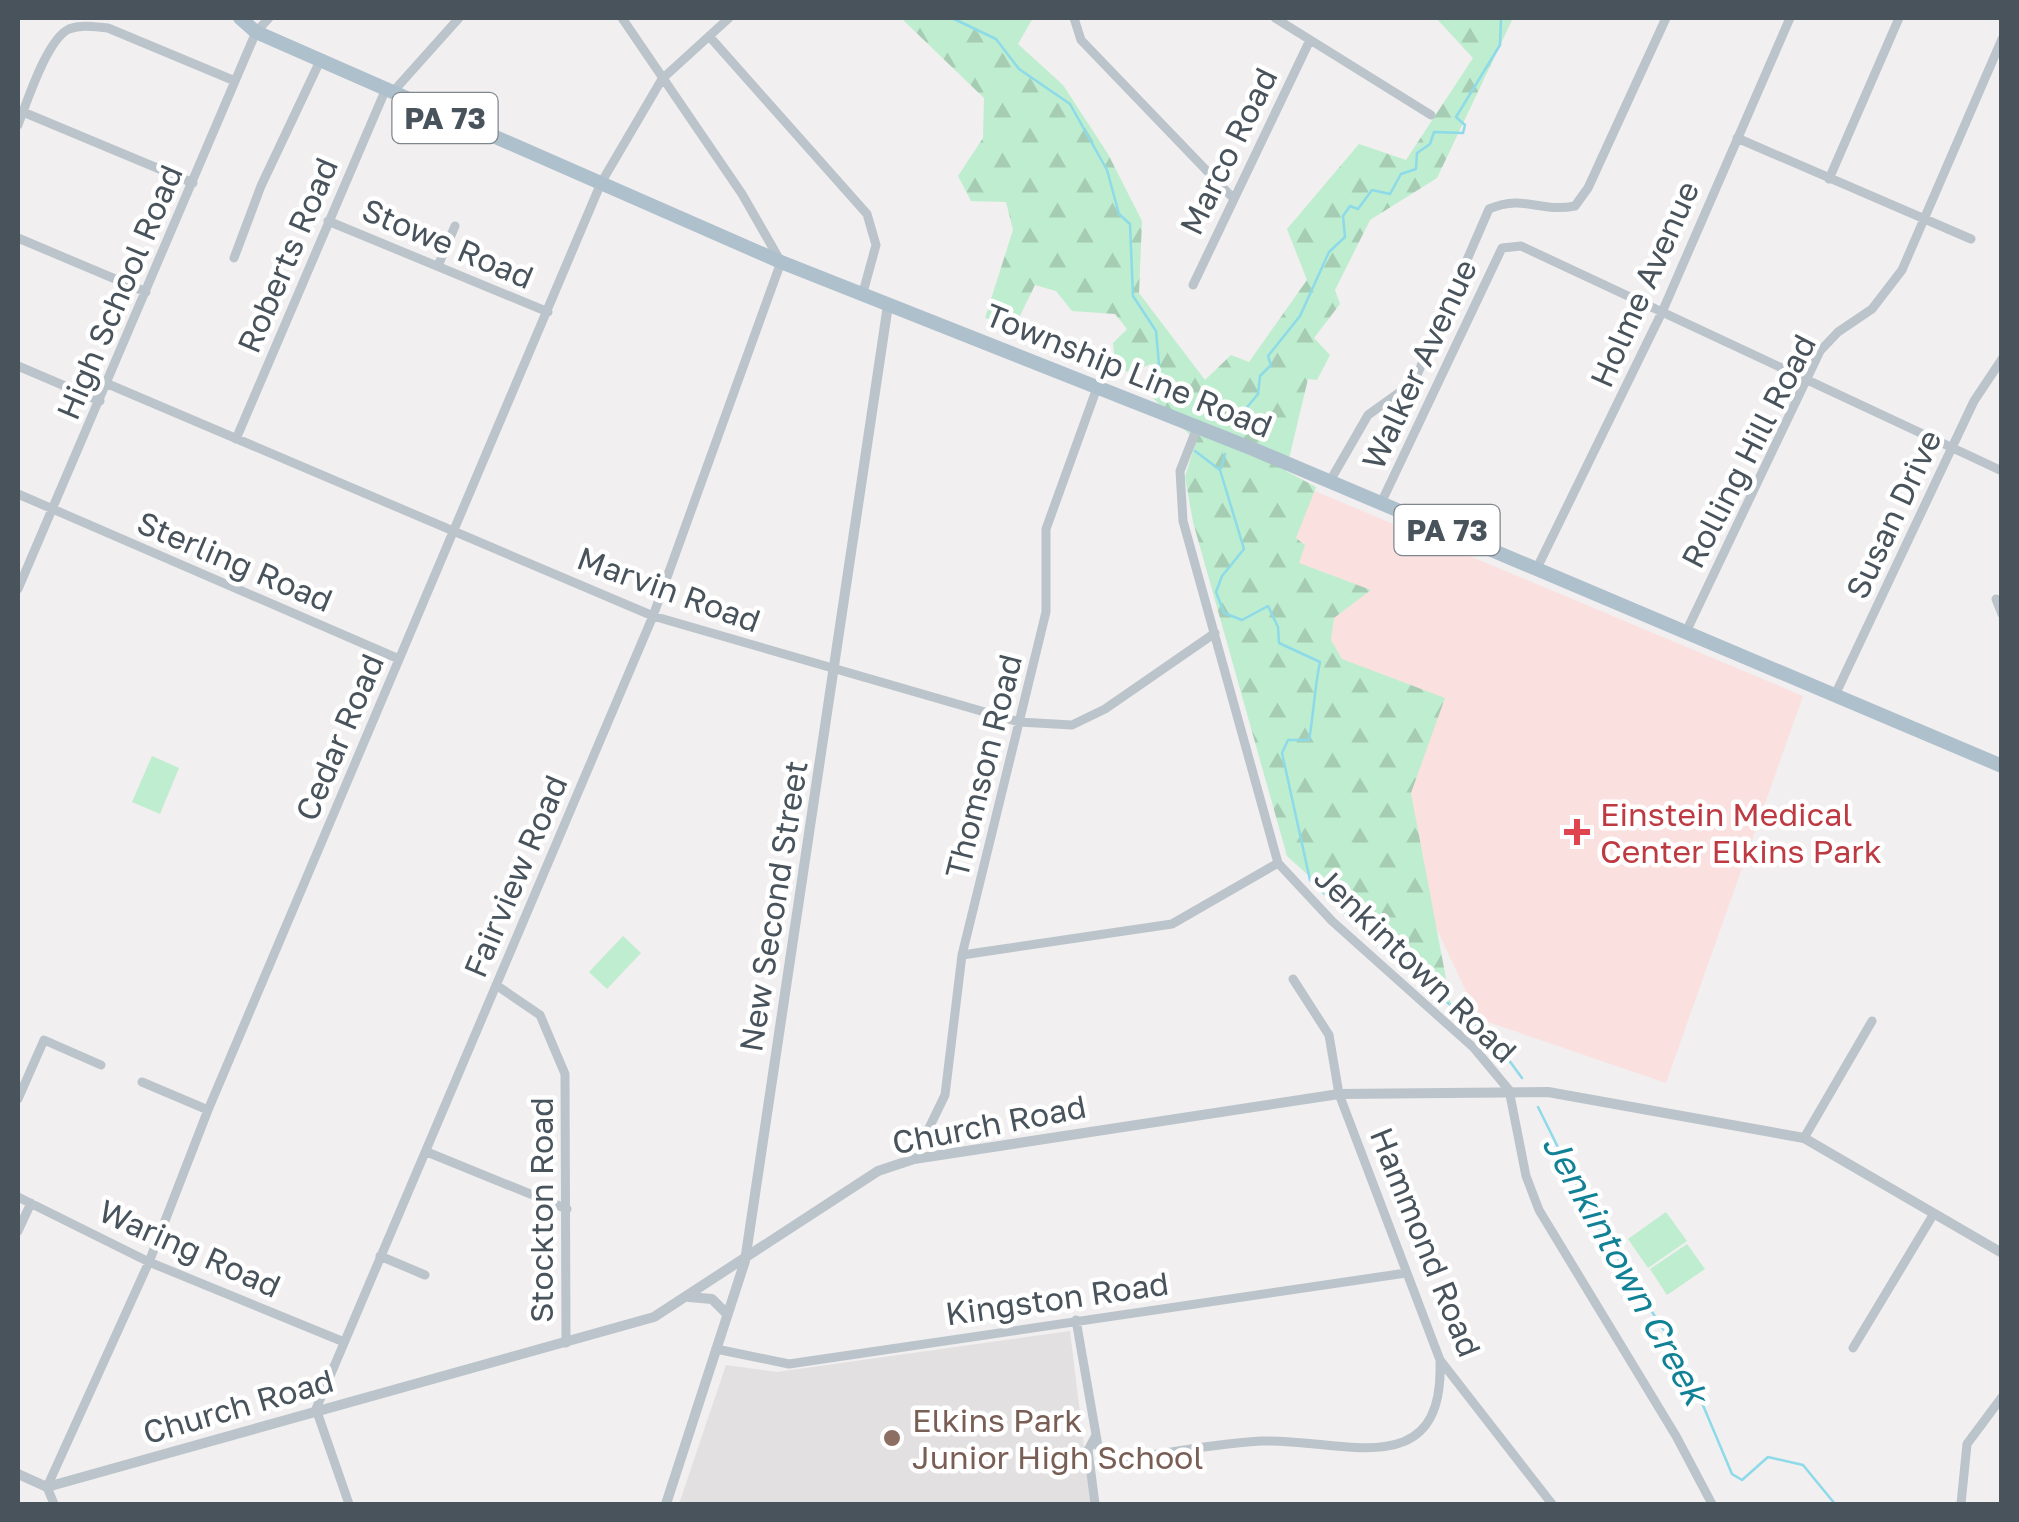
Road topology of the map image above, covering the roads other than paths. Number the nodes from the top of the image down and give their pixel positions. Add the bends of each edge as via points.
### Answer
1 (240, 18) edge
2 (269, 18) edge
3 (458, 18) edge
4 (622, 18) edge
5 (729, 18) edge
6 (1074, 18) edge
7 (1275, 18) edge
8 (1666, 18) edge
9 (1790, 18) edge
10 (1899, 18) edge
11 (256, 32) junction
12 (709, 36) junction
13 (2002, 39) edge
14 (1310, 40) junction
15 (320, 61) junction
16 (662, 79) junction
17 (235, 81) junction
18 (388, 92) junction
19 (23, 112) junction
20 (1431, 115) dead end
21 (18, 125) edge
22 (1737, 138) junction
23 (1830, 179) junction
24 (193, 182) junction
25 (601, 183) junction
26 (1232, 197) junction
27 (328, 220) junction
28 (1923, 222) junction
29 (455, 226) dead end
30 (18, 238) edge
31 (1971, 239) dead end
32 (234, 258) dead end
33 (780, 262) junction
34 (438, 266) junction
35 (1193, 285) dead end
36 (146, 292) junction
37 (862, 296) junction
38 (888, 305) junction
39 (1663, 310) junction
40 (548, 312) junction
41 (2002, 359) edge
42 (18, 366) edge
43 (1806, 378) junction
44 (108, 384) junction
45 (1098, 385) junction
46 (100, 402) junction
47 (1198, 428) junction
48 (236, 438) junction
49 (1952, 448) junction
50 (2002, 471) edge
51 (1330, 481) junction
52 (18, 494) edge
53 (1380, 503) junction
54 (52, 509) junction
55 (452, 530) junction
56 (1537, 568) junction
57 (18, 589) edge
58 (1996, 598) dead end
59 (2002, 614) edge
60 (653, 616) junction
61 (1686, 632) junction
62 (1215, 634) junction
63 (399, 660) junction
64 (834, 671) junction
65 (1835, 695) junction
66 (1019, 722) junction
67 (2002, 766) edge
68 (1278, 863) junction
69 (962, 956) junction
70 (1293, 980) dead end
71 (496, 985) junction
72 (1872, 1021) dead end
73 (102, 1065) dead end
74 (142, 1082) dead end
75 (1509, 1090) junction
76 (1339, 1094) junction
77 (18, 1099) edge
78 (208, 1110) junction
79 (1804, 1138) junction
80 (427, 1152) junction
81 (914, 1159) junction
82 (18, 1197) edge
83 (30, 1204) junction
84 (567, 1210) junction
85 (1934, 1214) junction
86 (18, 1231) edge
87 (2002, 1253) edge
88 (380, 1256) junction
89 (745, 1260) junction
90 (149, 1262) junction
91 (1406, 1272) junction
92 (425, 1275) dead end
93 (686, 1298) junction
94 (727, 1314) junction
95 (1076, 1320) junction
96 (344, 1342) junction
97 (566, 1343) junction
98 (1853, 1348) dead end
99 (716, 1349) junction
100 (1440, 1360) junction
101 (2002, 1397) edge
102 (316, 1408) junction
103 (1096, 1435) junction
104 (18, 1474) edge
105 (47, 1486) junction
106 (54, 1504) edge
107 (349, 1504) edge
108 (666, 1504) edge
109 (1095, 1504) edge
110 (1552, 1504) edge
111 (1712, 1504) edge
112 (1961, 1504) edge

1 - 11 main road, Township Line Road / PA 73
2 - 11 street, High School Road
3 - 18 street, Roberts Road
4 - 16 street
5 - 12 street, Cedar Road
6 - 26 street via 1081,40
7 - 14 street
8 - 51 street via 1575,206 1554,210 1512,199 1489,209 1414,382 1368,415
9 - 22 street, Holme Avenue
10 - 23 street
11 - 15 main road, Township Line Road / PA 73
11 - 17 street, High School Road
12 - 16 street, Cedar Road
12 - 37 street via 866,214 876,245
13 - 28 street, Rolling Hill Road
14 - 20 street
14 - 26 street, Marco Road
15 - 18 main road, Township Line Road / PA 73
15 - 32 street
16 - 25 street, Cedar Road
16 - 33 street
17 - 19 street via 108,28 87,26 67,30 54,43
17 - 24 street, High School Road
18 - 25 main road, Township Line Road / PA 73
18 - 27 street, Roberts Road
19 - 21 street
19 - 24 street
22 - 23 street
22 - 39 street, Holme Avenue
23 - 28 street
24 - 36 street, High School Road
25 - 33 main road, Township Line Road / PA 73
25 - 40 street, Cedar Road
26 - 35 street, Marco Road
27 - 34 street, Stowe Road
27 - 48 street, Roberts Road
28 - 31 street
28 - 43 street, Rolling Hill Road via 1890,289 1820,351
29 - 34 street
30 - 36 street
33 - 37 main road, Township Line Road / PA 73
33 - 60 street, Fairview Road
34 - 40 street, Stowe Road
36 - 44 street, High School Road
37 - 38 main road, Township Line Road / PA 73
38 - 45 main road, Township Line Road / PA 73
38 - 64 street, New Second Street
39 - 43 street
39 - 53 street, Walker Avenue via 1521,246 1502,248
39 - 56 street, Holme Avenue
40 - 55 street, Cedar Road
41 - 49 street, Susan Drive
42 - 46 street
43 - 49 street
43 - 61 street, Rolling Hill Road
44 - 46 street, High School Road
44 - 48 street, Marvin Road
45 - 47 main road, Township Line Road / PA 73
45 - 66 street, Thomson Road via 1046,529 1046,612
46 - 54 street, High School Road
47 - 51 main road, Township Line Road / PA 73
47 - 62 street, Jenkintown Road via 1180,471 1184,520
48 - 55 street, Marvin Road
49 - 50 street
49 - 65 street, Susan Drive
51 - 53 main road, Township Line Road / PA 73
52 - 54 street, Sterling Road
53 - 56 main road, Township Line Road / PA 73
54 - 57 street, High School Road
54 - 63 street, Sterling Road
55 - 60 street, Marvin Road
55 - 63 street, Cedar Road
56 - 61 main road, Township Line Road / PA 73
58 - 59 street
60 - 64 street, Marvin Road
60 - 71 street, Fairview Road
61 - 65 main road, Township Line Road / PA 73
62 - 66 street, Marvin Road via 1072,725
62 - 68 street, Jenkintown Road
63 - 78 street, Cedar Road
64 - 66 street, Marvin Road
64 - 89 street, New Second Street
65 - 67 main road, Township Line Road / PA 73
66 - 69 street, Thomson Road
68 - 69 street via 1172,924
68 - 75 street, Jenkintown Road via 1332,921 1474,1048
69 - 81 street, Thomson Road via 945,1095
70 - 76 street, Hammond Road via 1329,1035
71 - 80 street, Fairview Road
71 - 84 street, Stockton Road via 540,1015 565,1074
72 - 79 street
73 - 77 street via 44,1040
74 - 78 street
75 - 76 street, Church Road
75 - 79 street, Church Road
75 - 111 street, Jenkintown Road via 1539,1210
76 - 81 street, Church Road
76 - 91 street, Hammond Road
78 - 90 street, Cedar Road
79 - 85 street, Church Road
80 - 84 street
80 - 88 street, Fairview Road
81 - 89 street, Church Road via 878,1171
82 - 83 street, Waring Road
83 - 86 street
83 - 90 street, Waring Road
84 - 97 street, Stockton Road
85 - 87 street, Church Road
85 - 98 street
88 - 92 street
88 - 96 street, Fairview Road
89 - 93 street, Church Road
89 - 94 street, New Second Street
90 - 96 street, Waring Road
90 - 105 street, Cedar Road
91 - 95 street, Kingston Road
91 - 100 street, Hammond Road
93 - 94 street via 712,1299
93 - 97 street, Church Road via 654,1317
94 - 99 street, New Second Street
95 - 99 street, Kingston Road via 789,1364
95 - 103 street
96 - 102 street, Fairview Road
97 - 102 street, Church Road
99 - 108 street, New Second Street
100 - 103 street via 1441,1398 1425,1426 1376,1451 1264,1440 1118,1460 1098,1446
100 - 110 street, Hammond Road
101 - 112 street via 1967,1444
102 - 105 street, Church Road
102 - 107 street
103 - 109 street via 1088,1450
104 - 105 street
105 - 106 street

